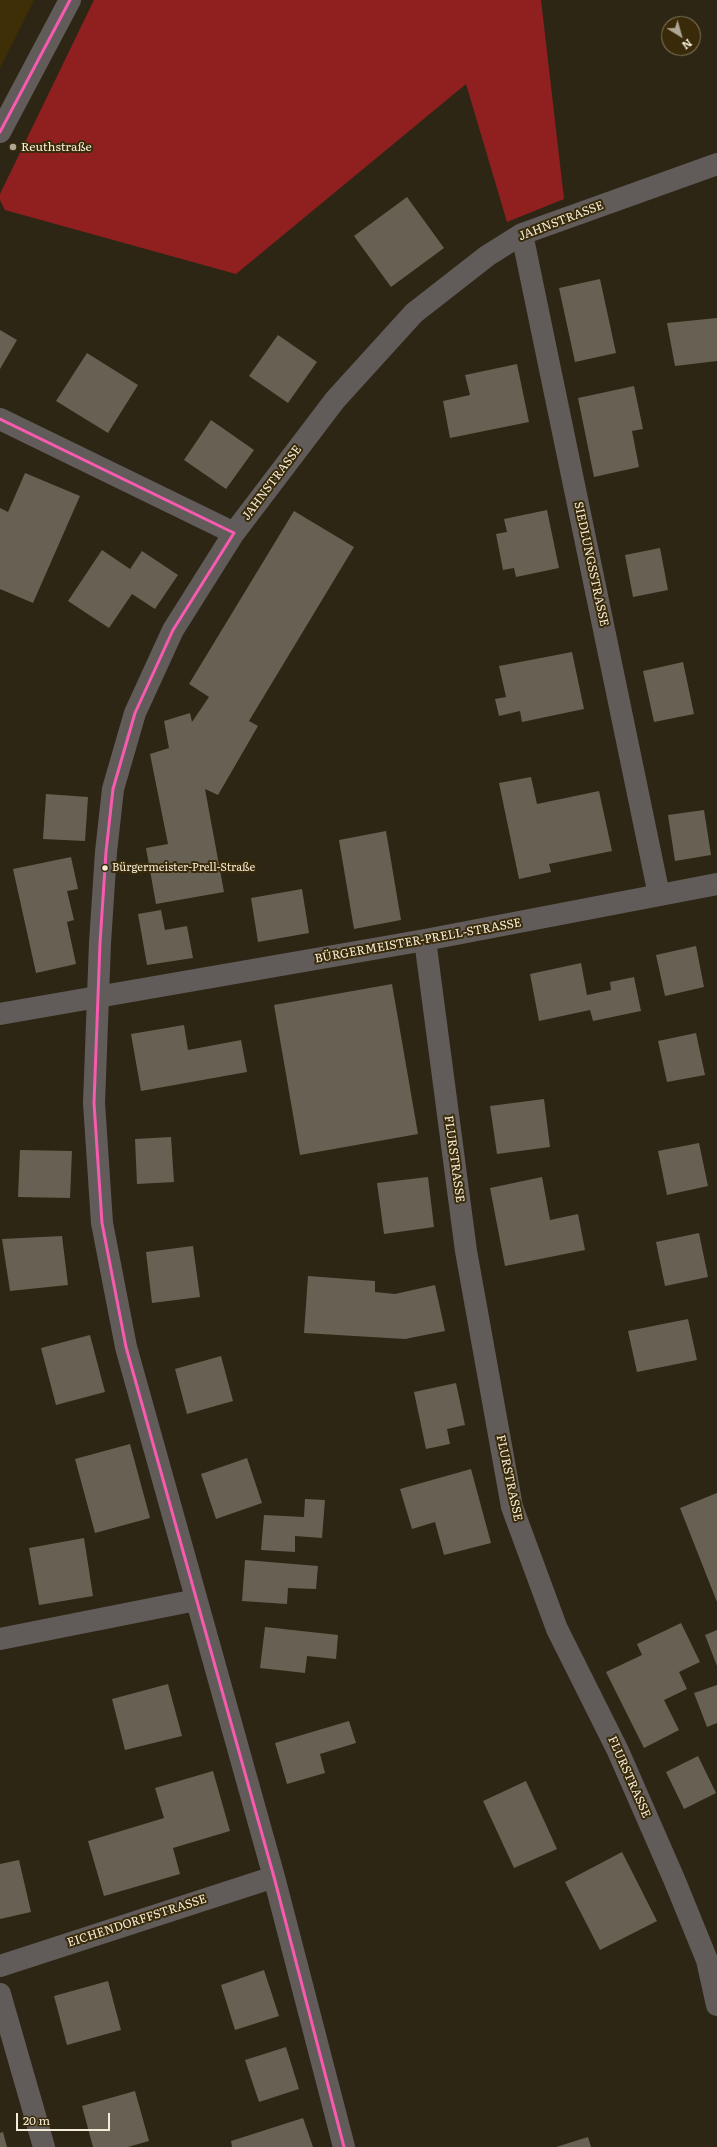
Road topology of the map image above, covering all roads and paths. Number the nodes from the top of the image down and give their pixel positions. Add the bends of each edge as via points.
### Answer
1 (70, 0) edge
2 (0, 132) edge
3 (717, 164) edge
4 (522, 234) junction
5 (0, 419) edge
6 (234, 533) junction
7 (717, 884) edge
8 (659, 895) junction
9 (425, 940) junction
10 (97, 998) junction
11 (0, 1014) edge
12 (196, 1600) junction
13 (0, 1639) edge
14 (274, 1877) junction
15 (712, 1956) edge
16 (0, 1966) edge
17 (0, 1994) edge
18 (717, 2005) edge
19 (44, 2147) edge
20 (344, 2147) edge

1 - 2 street
3 - 4 street, JAHNSTRASSE
4 - 6 street, JAHNSTRASSE via 487,256 414,313 335,400
4 - 8 street, SIEDLUNGSSTRASSE
5 - 6 street
6 - 10 street, JAHNSTRASSE via 173,630 135,713 113,789 106,852
7 - 8 street, BÜRGERMEISTER-PRELL-STRASSE
8 - 9 street, BÜRGERMEISTER-PRELL-STRASSE
9 - 10 street, BÜRGERMEISTER-PRELL-STRASSE
9 - 15 street, FLURSTRASSE via 466,1251 512,1507 557,1629 618,1751
10 - 11 street, BÜRGERMEISTER-PRELL-STRASSE
10 - 12 street, JAHNSTRASSE via 94,1103 102,1223 126,1347
12 - 13 street
12 - 14 street, JAHNSTRASSE
14 - 16 street, EICHENDORFFSTRASSE
14 - 20 street, JAHNSTRASSE
15 - 18 street, FLURSTRASSE
17 - 19 street

